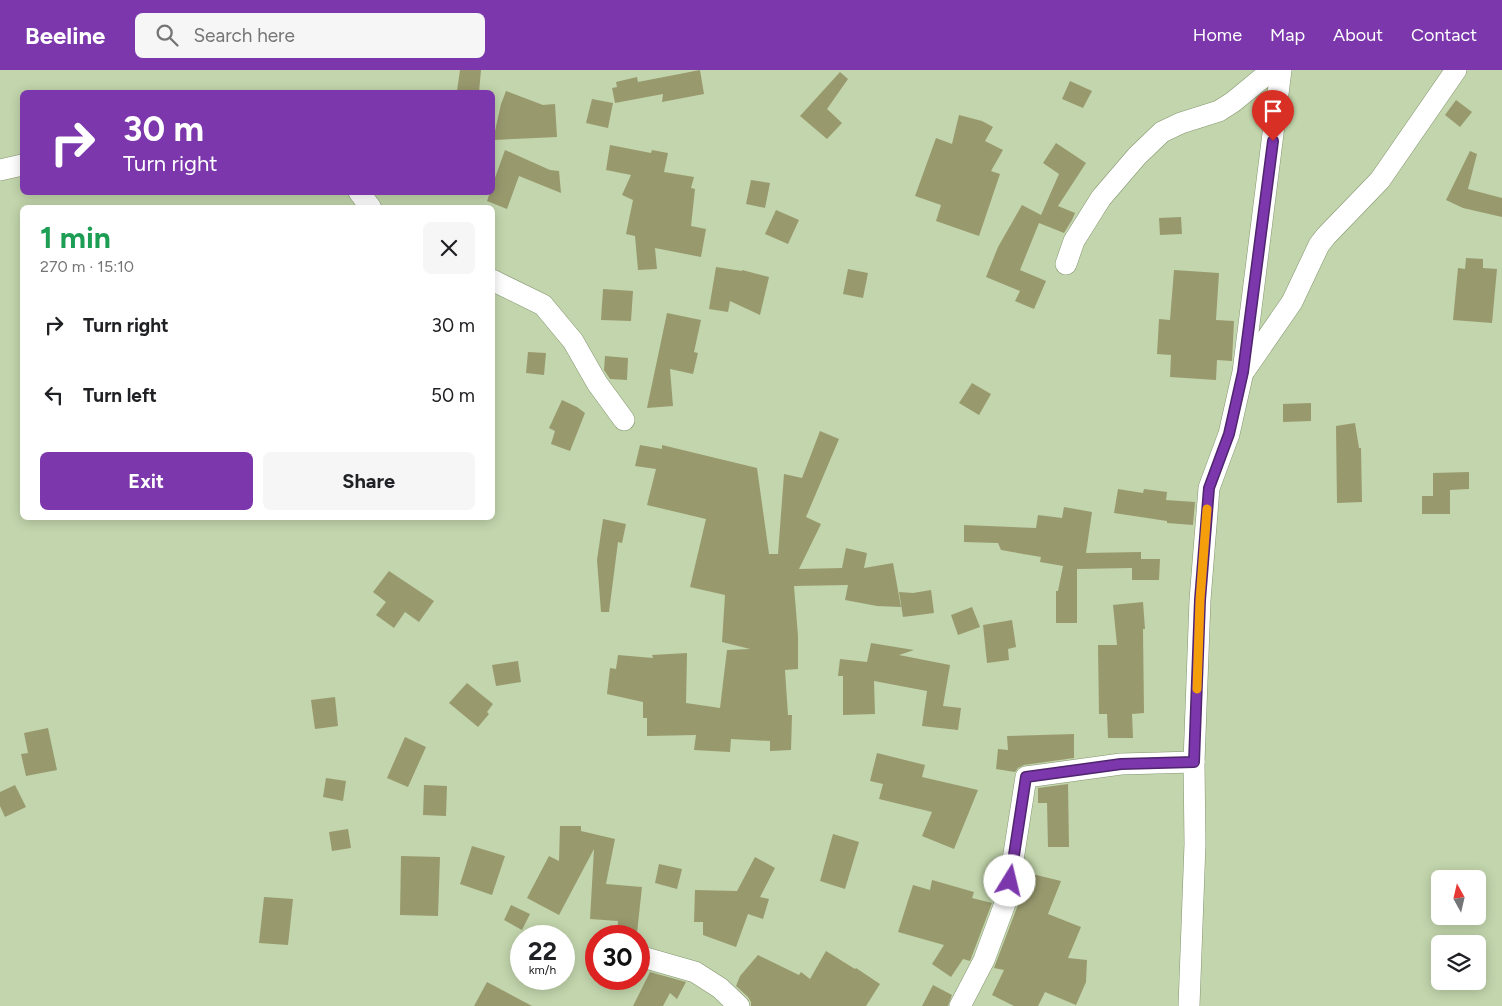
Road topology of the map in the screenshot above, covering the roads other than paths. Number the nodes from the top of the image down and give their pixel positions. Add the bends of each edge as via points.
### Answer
1 (1272, 70) edge
2 (1281, 70) edge
3 (1456, 70) edge
4 (20, 165) edge
5 (0, 170) edge
6 (1066, 264) dead end
7 (495, 282) edge
8 (1243, 372) junction
9 (624, 420) dead end
10 (1194, 762) junction
11 (650, 959) edge
12 (739, 1006) edge
13 (960, 1006) edge
14 (1189, 1006) edge

1 - 6 street via 1219,111 1162,132 1102,198 1074,241
2 - 8 street
3 - 8 street via 1380,180 1319,245 1292,302
4 - 5 street
7 - 9 street via 543,306 573,341 597,383
8 - 10 street via 1229,434 1209,488 1200,600
10 - 13 street via 1121,764 1026,777 1007,898 984,960
10 - 14 street via 1195,844
11 - 12 street via 695,972 720,988

